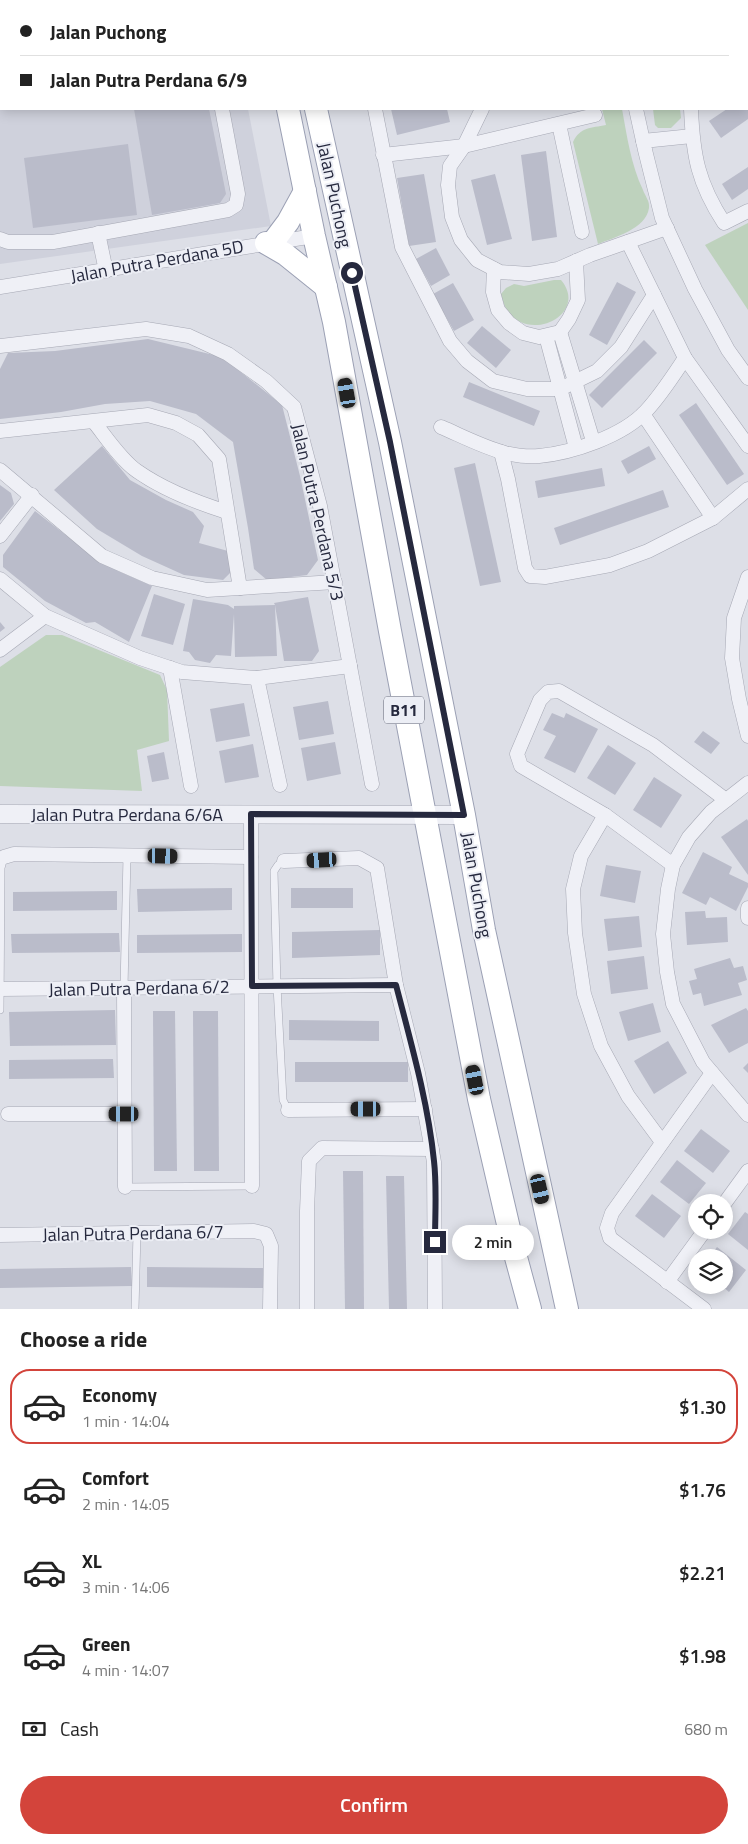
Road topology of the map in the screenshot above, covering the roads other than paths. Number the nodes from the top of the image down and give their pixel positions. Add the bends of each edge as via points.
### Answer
1 (222, 110) edge
2 (288, 110) edge
3 (316, 110) edge
4 (375, 110) edge
5 (482, 110) edge
6 (636, 110) edge
7 (691, 110) edge
8 (595, 115) dead end
9 (559, 124) junction
10 (692, 136) junction
11 (643, 141) junction
12 (464, 146) junction
13 (325, 150) junction
14 (383, 155) junction
15 (305, 191) junction
16 (748, 211) edge
17 (667, 228) junction
18 (582, 232) dead end
19 (98, 234) junction
20 (314, 236) junction
21 (0, 239) edge
22 (270, 242) junction
23 (628, 242) junction
24 (576, 261) junction
25 (494, 269) junction
26 (106, 271) junction
27 (0, 287) edge
28 (326, 287) junction
29 (654, 295) junction
30 (360, 308) junction
31 (560, 332) junction
32 (546, 336) junction
33 (0, 346) edge
34 (684, 358) junction
35 (748, 378) edge
36 (575, 382) junction
37 (560, 389) junction
38 (643, 414) junction
39 (94, 422) junction
40 (441, 427) dead end
41 (0, 431) edge
42 (593, 441) junction
43 (748, 446) edge
44 (576, 448) junction
45 (501, 452) junction
46 (0, 470) edge
47 (748, 489) edge
48 (32, 495) junction
49 (227, 512) junction
50 (713, 518) junction
51 (0, 536) edge
52 (748, 577) edge
53 (0, 579) edge
54 (335, 582) junction
55 (240, 588) junction
56 (45, 616) junction
57 (0, 650) edge
58 (350, 666) junction
59 (170, 668) junction
60 (257, 678) junction
61 (748, 736) edge
62 (748, 783) edge
63 (372, 784) dead end
64 (280, 785) dead end
65 (191, 786) dead end
66 (726, 800) junction
67 (0, 814) edge
68 (251, 814) junction
69 (424, 815) junction
70 (464, 815) junction
71 (605, 815) junction
72 (127, 856) junction
73 (4, 857) joint
74 (252, 857) junction
75 (284, 861) joint
76 (674, 865) junction
77 (748, 908) edge
78 (748, 918) edge
79 (396, 985) junction
80 (252, 986) junction
81 (277, 986) junction
82 (124, 988) junction
83 (0, 989) edge
84 (0, 1010) edge
85 (712, 1073) junction
86 (425, 1109) junction
87 (288, 1110) joint
88 (4, 1111) edge
89 (124, 1114) junction
90 (748, 1115) edge
91 (662, 1142) junction
92 (432, 1149) junction
93 (748, 1171) edge
94 (252, 1186) joint
95 (125, 1187) joint
96 (731, 1194) edge
97 (137, 1233) junction
98 (0, 1235) edge
99 (699, 1239) edge
100 (668, 1282) junction
101 (136, 1309) edge
102 (270, 1309) edge
103 (307, 1309) edge
104 (435, 1309) edge
105 (530, 1309) edge
106 (567, 1309) edge
107 (704, 1309) edge

1 - 19 street via 236,176 236,206
2 - 15 main road, Jalan Puchong / B11
3 - 13 main road, Jalan Puchong / B11
4 - 14 street
5 - 12 street
6 - 11 street
7 - 10 street
8 - 9 street
9 - 12 street
9 - 18 street
10 - 11 street
10 - 16 street via 698,170 710,201 724,223
11 - 17 street
12 - 14 street
12 - 25 street via 450,166 448,185 452,217 461,240 477,260
13 - 20 main road via 321,164 330,216 328,224
13 - 30 main road, Jalan Puchong / B11
14 - 37 street via 402,247 450,341 467,361 493,380 527,389
15 - 20 main road, Jalan Puchong / B11
15 - 22 main road via 288,222
17 - 23 street
17 - 35 street via 694,290
19 - 21 street via 53,242 8,242
19 - 26 street
20 - 22 street, Jalan Putra Perdana 5D
20 - 28 main road, Jalan Puchong / B11
20 - 30 main road via 331,244 340,253 352,297
22 - 26 street, Jalan Putra Perdana 5D
22 - 28 main road
23 - 24 street
23 - 29 street
24 - 25 street via 528,274
24 - 31 street via 578,300
25 - 32 street via 493,292 498,310 523,333
26 - 27 street, Jalan Putra Perdana 5D
28 - 69 main road, Jalan Puchong / B11
29 - 34 street
29 - 36 street via 621,347 597,372
30 - 70 main road, Jalan Puchong / B11
31 - 32 street
31 - 36 street
32 - 37 street
33 - 54 street, Jalan Putra Perdana 5/3 via 146,329 188,336 228,354 266,381 294,407 320,506
34 - 38 street
34 - 43 street
36 - 37 street
36 - 42 street
37 - 44 street
38 - 42 street via 633,423
38 - 50 street
39 - 41 street
39 - 49 street via 136,470 188,500
39 - 49 street via 148,415 176,423 198,435 219,460
40 - 45 street
42 - 44 street
44 - 45 street via 536,457
45 - 50 street via 525,568 530,576 545,577 610,565 648,551
46 - 48 street
47 - 50 street
48 - 51 street
48 - 55 street via 102,556 152,578 207,590
49 - 55 street
52 - 61 street via 734,618 732,658
53 - 56 street
54 - 55 street
54 - 58 street, Jalan Putra Perdana 5/3
56 - 57 street
56 - 59 street
58 - 60 street
58 - 63 street, Jalan Putra Perdana 5/3
59 - 60 street via 182,672
59 - 65 street
60 - 64 street
62 - 66 street
66 - 71 street via 653,745 559,691 548,692 540,700 517,754 521,766
66 - 76 street via 688,837
67 - 68 street, Jalan Putra Perdana 6/6A
68 - 69 street, Jalan Putra Perdana 6/6A
68 - 74 street
69 - 70 street, Jalan Putra Perdana 6/6A
69 - 105 main road, Jalan Puchong / B11 via 479,1098
70 - 106 main road, Jalan Puchong / B11 via 484,930
71 - 76 street
71 - 91 street via 582,856 573,889 584,994 601,1046 628,1096
72 - 73 street via 14,854
72 - 74 street
72 - 82 lane
73 - 83 lane via 1,868
74 - 80 street
75 - 79 street via 359,858 377,868
75 - 81 lane via 274,871
76 - 85 street via 664,934 667,972 673,1004
77 - 78 street
79 - 81 street, Jalan Putra Perdana 6/2
79 - 86 street
80 - 81 street, Jalan Putra Perdana 6/2
80 - 82 street, Jalan Putra Perdana 6/2
80 - 94 street
81 - 87 lane via 283,1100
82 - 83 street, Jalan Putra Perdana 6/2
82 - 89 street
83 - 84 lane
85 - 90 street
85 - 91 street
86 - 87 street
86 - 92 street
88 - 89 street
89 - 95 street
91 - 100 street via 612,1213 606,1228 610,1238
92 - 103 street via 322,1148 309,1161
92 - 104 street
93 - 96 street
94 - 95 lane
97 - 98 street, Jalan Putra Perdana 6/7
97 - 101 lane
97 - 102 street, Jalan Putra Perdana 6/7 via 254,1231 266,1234 270,1246
99 - 100 street
100 - 107 street

